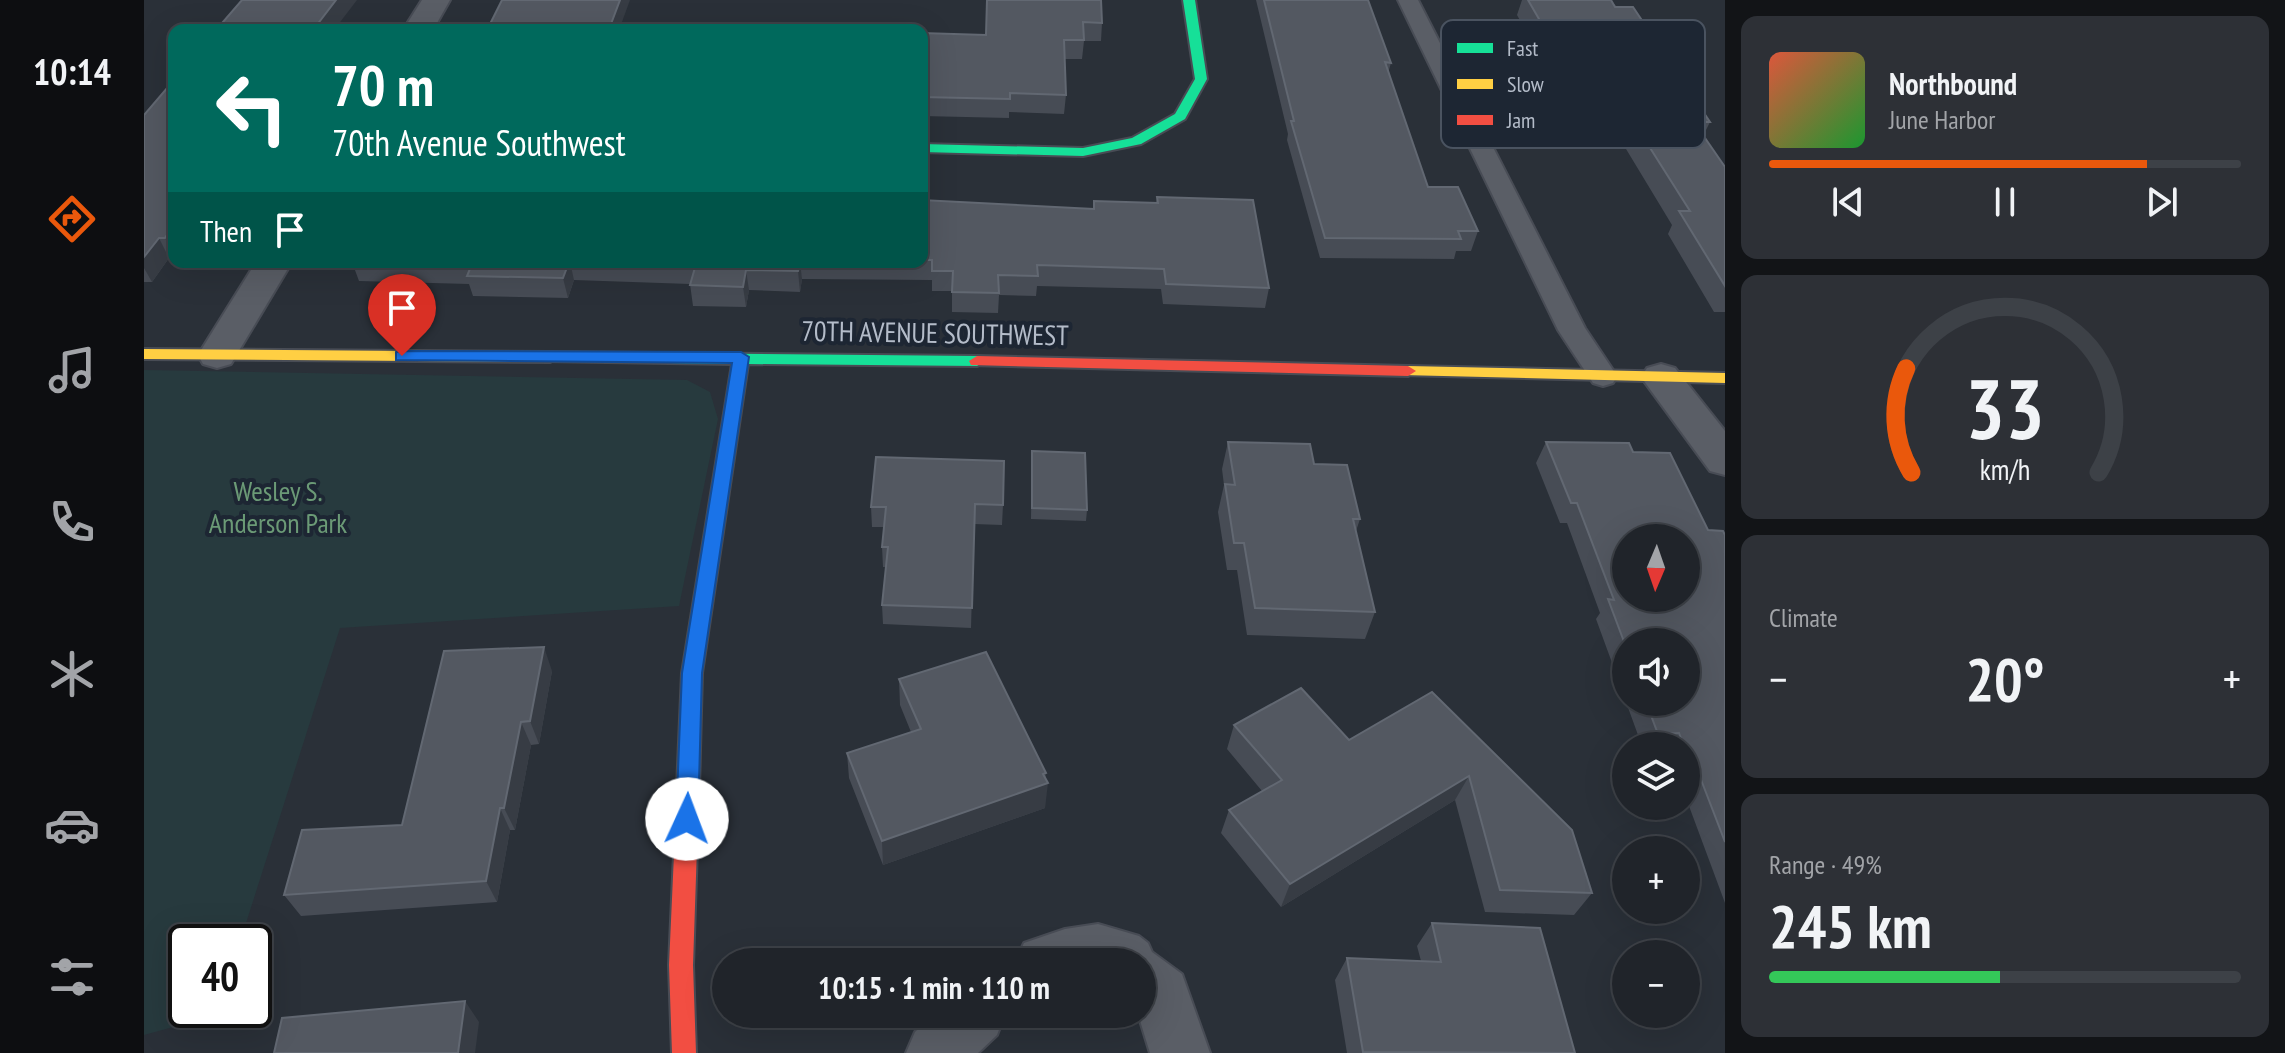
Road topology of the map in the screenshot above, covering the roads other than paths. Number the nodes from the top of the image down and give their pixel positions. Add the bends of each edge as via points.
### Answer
1 (436, 0) edge
2 (1189, 0) edge
3 (1408, 0) edge
4 (422, 24) edge
5 (1441, 66) edge
6 (928, 148) edge
7 (1482, 148) edge
8 (270, 268) edge
9 (144, 354) edge
10 (217, 355) junction
11 (741, 357) junction
12 (1603, 376) junction
13 (1661, 377) junction
14 (1725, 378) edge
15 (1725, 460) edge
16 (1156, 989) edge
17 (962, 1028) edge
18 (684, 1053) edge
19 (936, 1053) edge
20 (1180, 1053) edge

1 - 4 street
2 - 6 street via 1201,79 1180,116 1136,141 1083,152
3 - 5 lane
7 - 12 lane via 1572,330
8 - 10 street
9 - 10 street, 70TH AVENUE SOUTHWEST
10 - 11 street, 70TH AVENUE SOUTHWEST
11 - 12 street, 70TH AVENUE SOUTHWEST
11 - 18 street via 692,673 681,965
12 - 13 street, 70TH AVENUE SOUTHWEST
13 - 14 street, 70TH AVENUE SOUTHWEST
13 - 15 street
16 - 20 street
17 - 19 street

